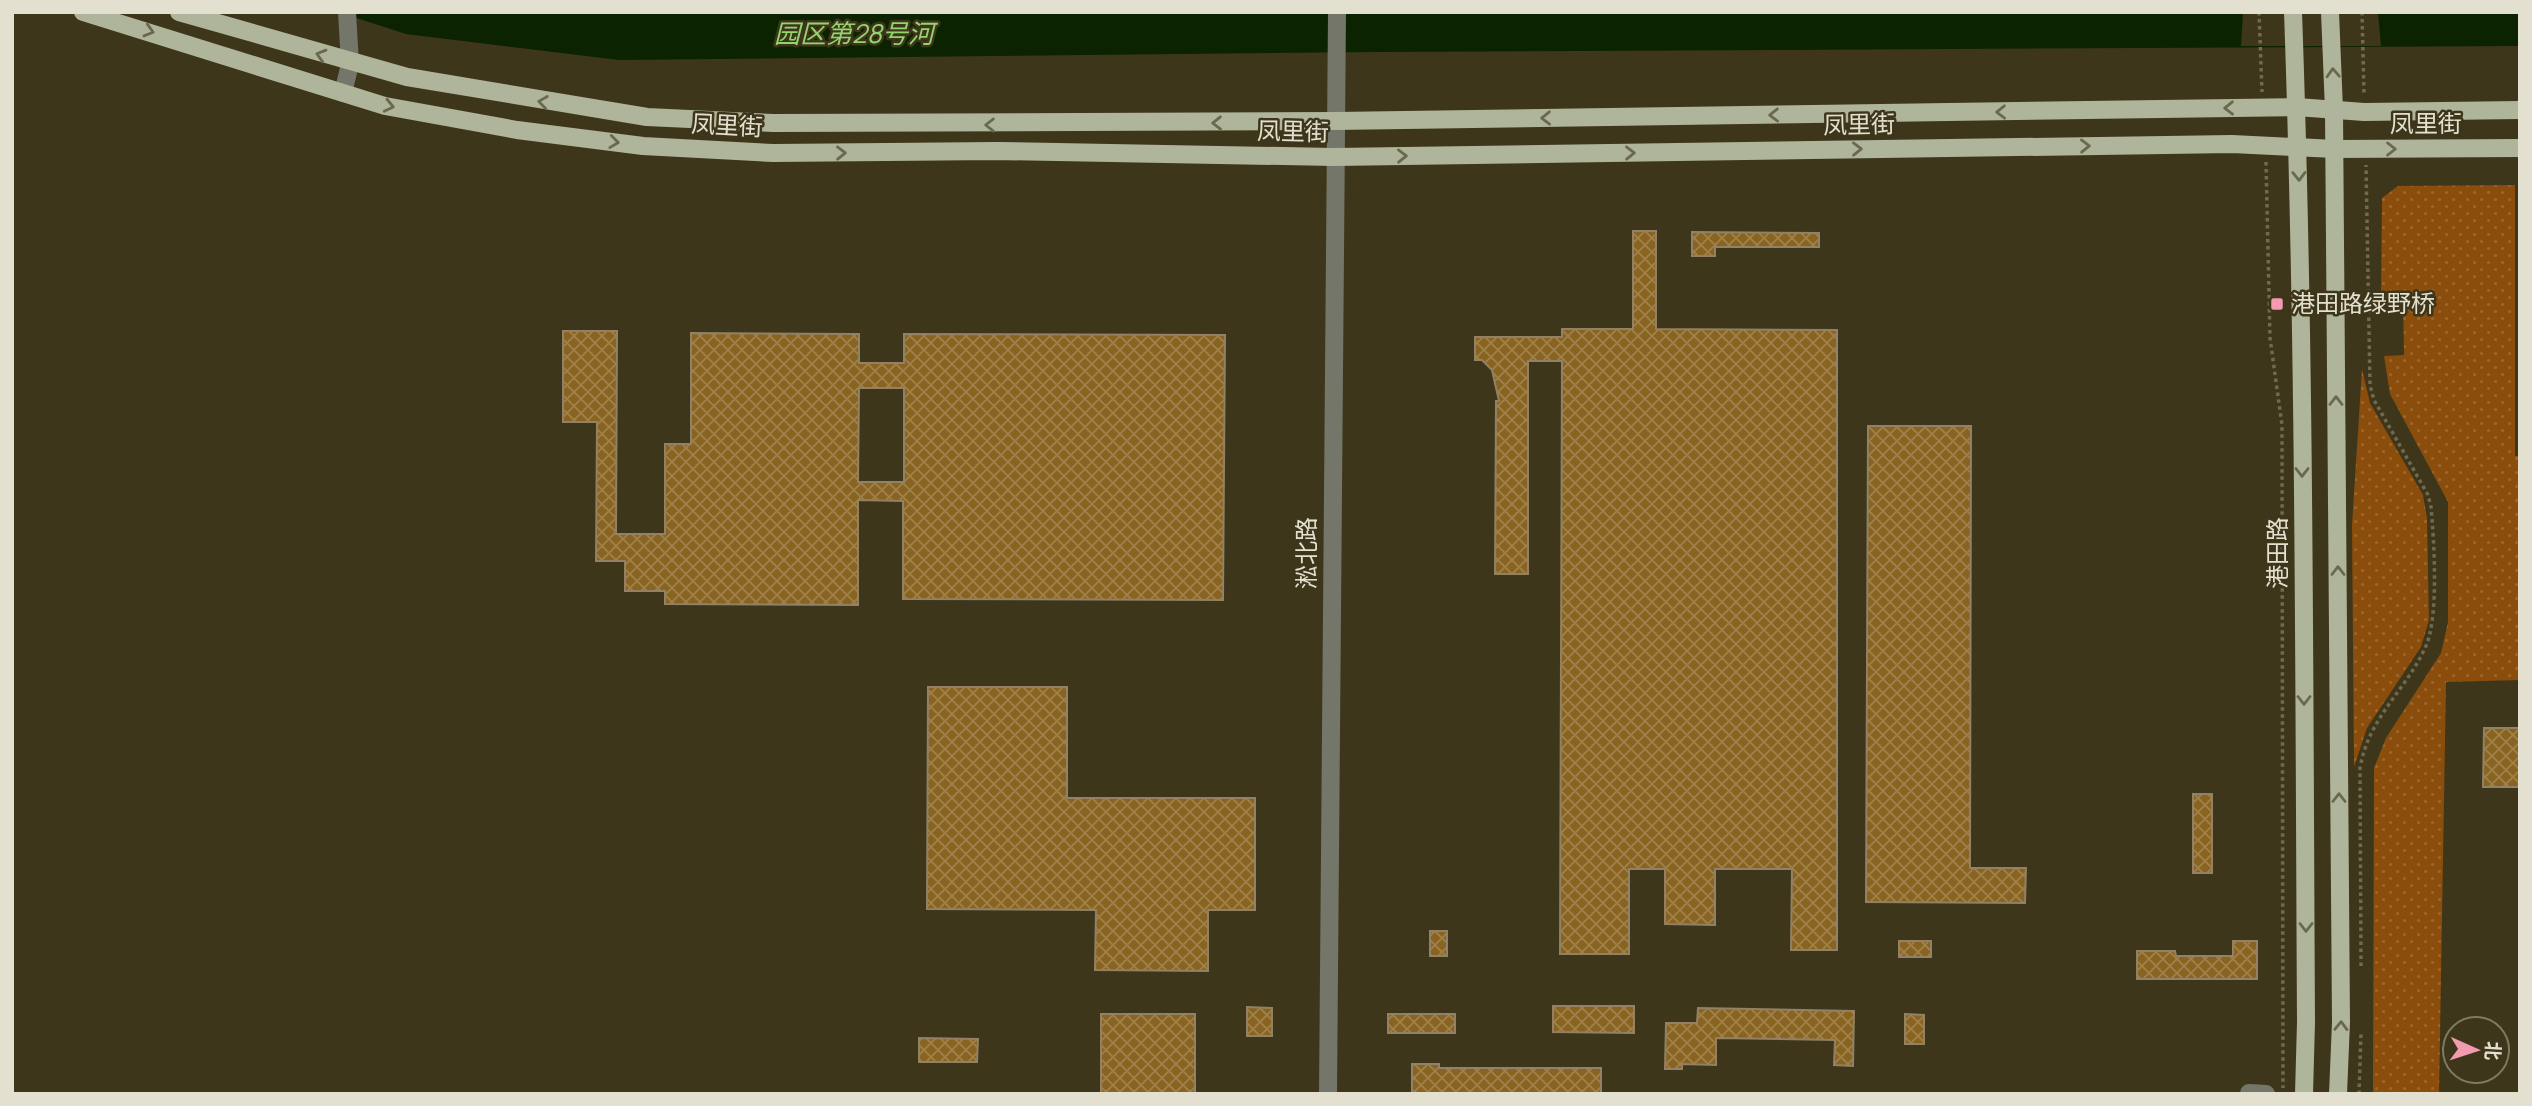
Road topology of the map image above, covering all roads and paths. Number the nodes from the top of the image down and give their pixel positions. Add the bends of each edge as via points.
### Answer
1 (83, 12) edge
2 (179, 12) edge
3 (1337, 12) edge
4 (2259, 12) edge
5 (2293, 12) edge
6 (2330, 12) edge
7 (2362, 12) edge
8 (347, 18) edge
9 (350, 64) junction
10 (343, 93) junction
11 (2297, 107) junction
12 (2263, 108) junction
13 (2334, 110) junction
14 (2520, 110) edge
15 (2364, 112) junction
16 (1335, 121) junction
17 (2265, 146) junction
18 (2299, 148) junction
19 (2520, 148) edge
20 (2334, 149) junction
21 (2365, 149) junction
22 (1334, 157) junction
23 (2361, 969) dead end
24 (2361, 1023) dead end
25 (2249, 1093) edge
26 (1328, 1094) edge
27 (2266, 1094) edge
28 (2283, 1094) edge
29 (2304, 1094) edge
30 (2338, 1094) edge
31 (2359, 1094) edge

1 -> 10 main road, 凤里街
9 -> 2 main road, 凤里街
3 - 16 street, 淞北路
4 - 12 path
5 - 11 main road, 港田路
13 -> 6 main road
7 - 15 path
8 - 9 street
9 - 10 street
16 -> 9 main road, 凤里街 via 939,124 647,117 508,96
10 -> 22 main road, 凤里街 via 385,106 517,130 643,146 773,153 997,151
11 - 12 main road, 凤里街
11 - 13 main road, 凤里街
11 - 18 main road, 港田路
12 -> 16 main road, 凤里街
13 - 15 main road, 凤里街
13 - 20 main road
14 - 15 main road, 凤里街
16 - 22 street, 淞北路
17 - 18 main road, 凤里街
22 -> 17 main road, 凤里街
17 - 28 path via 2270,338 2282,425
18 - 20 main road, 凤里街
18 -> 29 main road, 港田路
21 -> 19 main road, 凤里街
20 - 21 main road, 凤里街
30 -> 20 main road
21 - 23 path via 2370,385 2431,506 2432,621 2425,649 2370,730 2363,748
22 - 26 street, 淞北路
24 - 31 path
25 - 27 street

